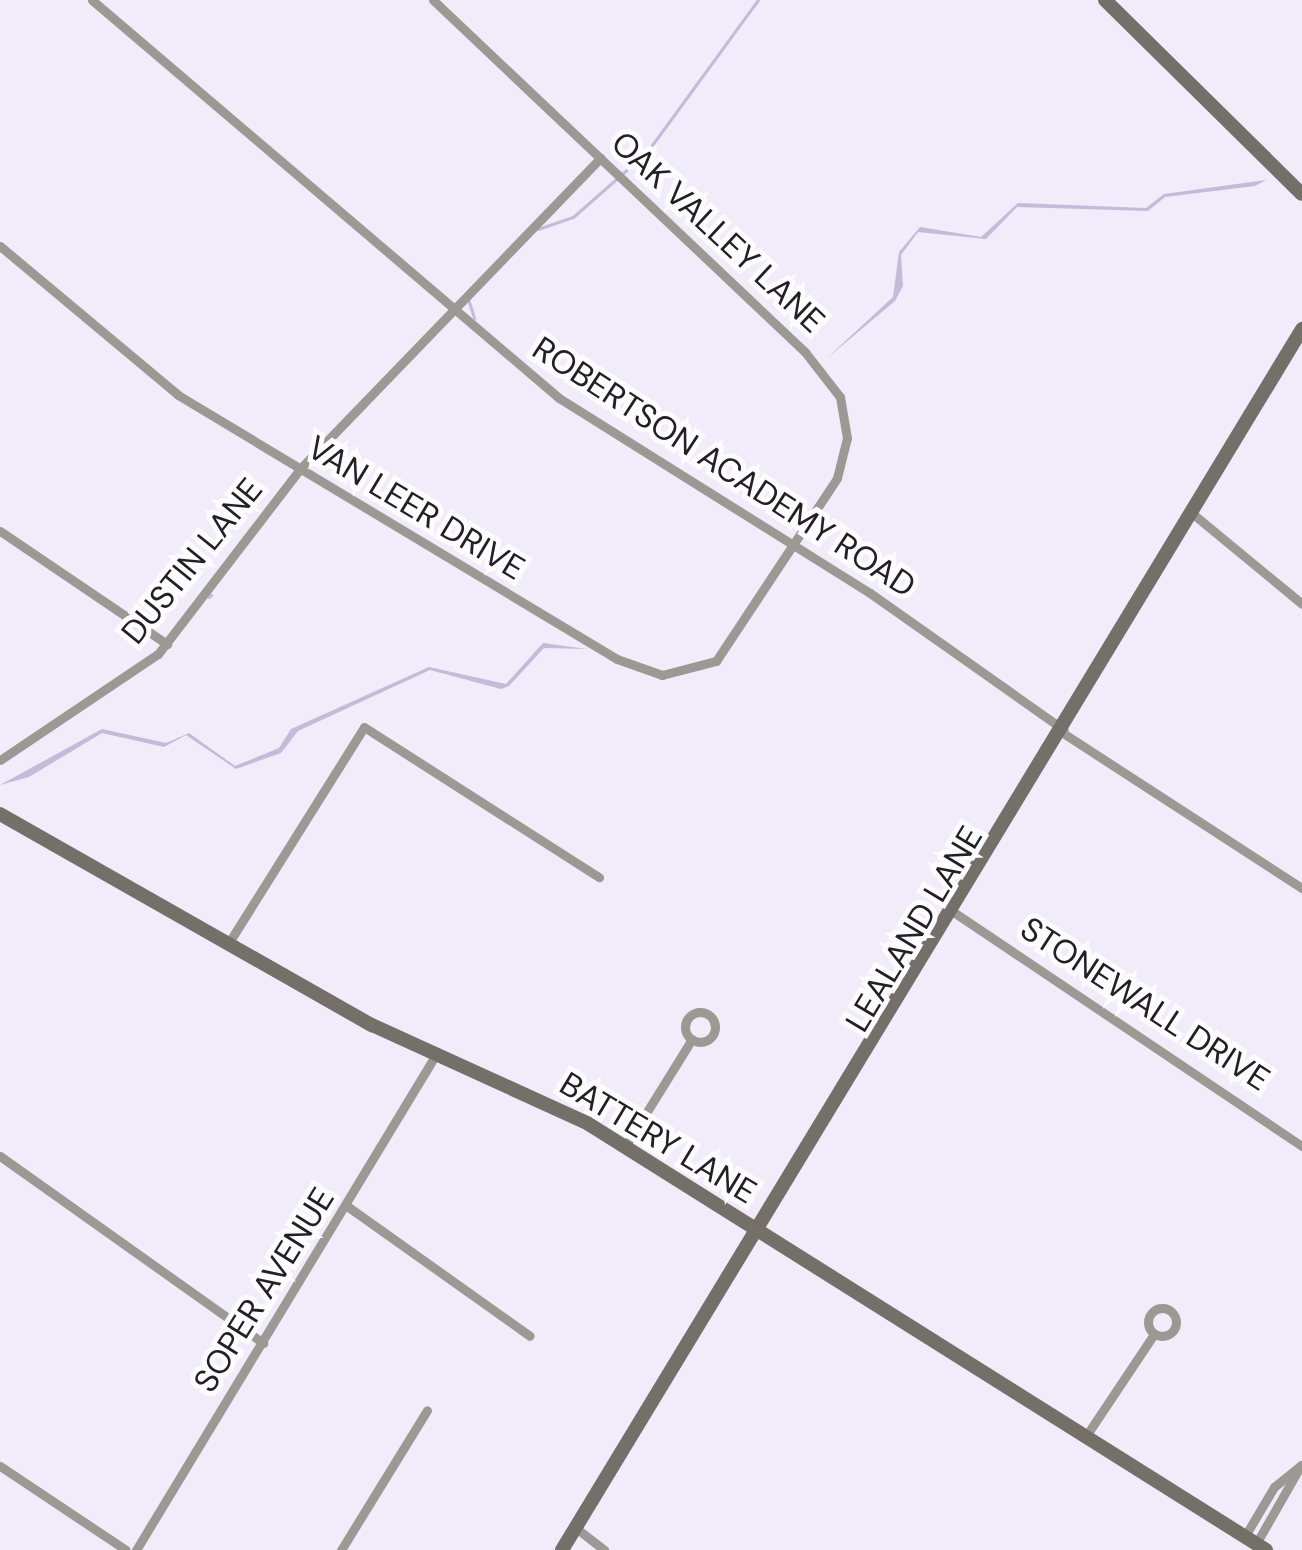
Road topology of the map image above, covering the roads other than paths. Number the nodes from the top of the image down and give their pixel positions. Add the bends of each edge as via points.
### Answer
1 (92, 0) edge
2 (433, 0) edge
3 (1105, 0) edge
4 (600, 158) junction
5 (1302, 194) edge
6 (0, 246) edge
7 (449, 306) junction
8 (1302, 329) edge
9 (299, 470) junction
10 (1192, 514) junction
11 (0, 531) edge
12 (796, 547) junction
13 (1302, 604) edge
14 (167, 644) junction
15 (1064, 732) junction
16 (0, 760) edge
17 (0, 814) edge
18 (599, 877) dead end
19 (1302, 888) edge
20 (955, 913) junction
21 (228, 944) junction
22 (692, 1040) dead end
23 (435, 1056) junction
24 (1302, 1146) edge
25 (626, 1147) junction
26 (0, 1156) edge
27 (347, 1206) junction
28 (760, 1231) junction
29 (1154, 1334) dead end
30 (530, 1337) dead end
31 (263, 1343) junction
32 (427, 1410) dead end
33 (1086, 1436) junction
34 (1301, 1464) edge
35 (0, 1466) edge
36 (576, 1528) junction
37 (1256, 1543) edge
38 (124, 1550) edge
39 (136, 1550) edge
40 (341, 1550) edge
41 (562, 1550) edge
42 (604, 1550) edge

1 - 7 street, ROBERTSON ACADEMY ROAD
2 - 4 street, OAK VALLEY LANE
3 - 5 street
4 - 7 street, DUSTIN LANE
4 - 12 street, OAK VALLEY LANE via 815,361 840,398 844,462
6 - 9 street, VAN LEER DRIVE via 138,367
7 - 9 street, DUSTIN LANE
7 - 12 street, ROBERTSON ACADEMY ROAD via 559,398
8 - 10 street, LEALAND LANE
9 - 12 street, VAN LEER DRIVE via 652,674 694,671 728,652
9 - 14 street, DUSTIN LANE
10 - 13 street
10 - 15 street, LEALAND LANE
11 - 14 street
12 - 15 street, ROBERTSON ACADEMY ROAD
14 - 16 street, DUSTIN LANE via 76,718
15 - 19 street, ROBERTSON ACADEMY ROAD
15 - 20 street, LEALAND LANE
17 - 21 street, BATTERY LANE
18 - 21 street via 364,727
20 - 24 street, STONEWALL DRIVE
20 - 28 street, LEALAND LANE
21 - 23 street, BATTERY LANE
22 - 25 street
23 - 25 street, BATTERY LANE via 539,1097
23 - 27 street, SOPER AVENUE
25 - 28 street, BATTERY LANE
26 - 31 street
27 - 30 street
27 - 31 street, SOPER AVENUE
28 - 33 street, BATTERY LANE
28 - 36 street, LEALAND LANE
29 - 33 street
31 - 39 street, SOPER AVENUE
32 - 40 street
33 - 37 street, BATTERY LANE
34 - 37 street
34 - 37 street via 1274,1487
35 - 38 street
36 - 41 street, LEALAND LANE
36 - 42 street

